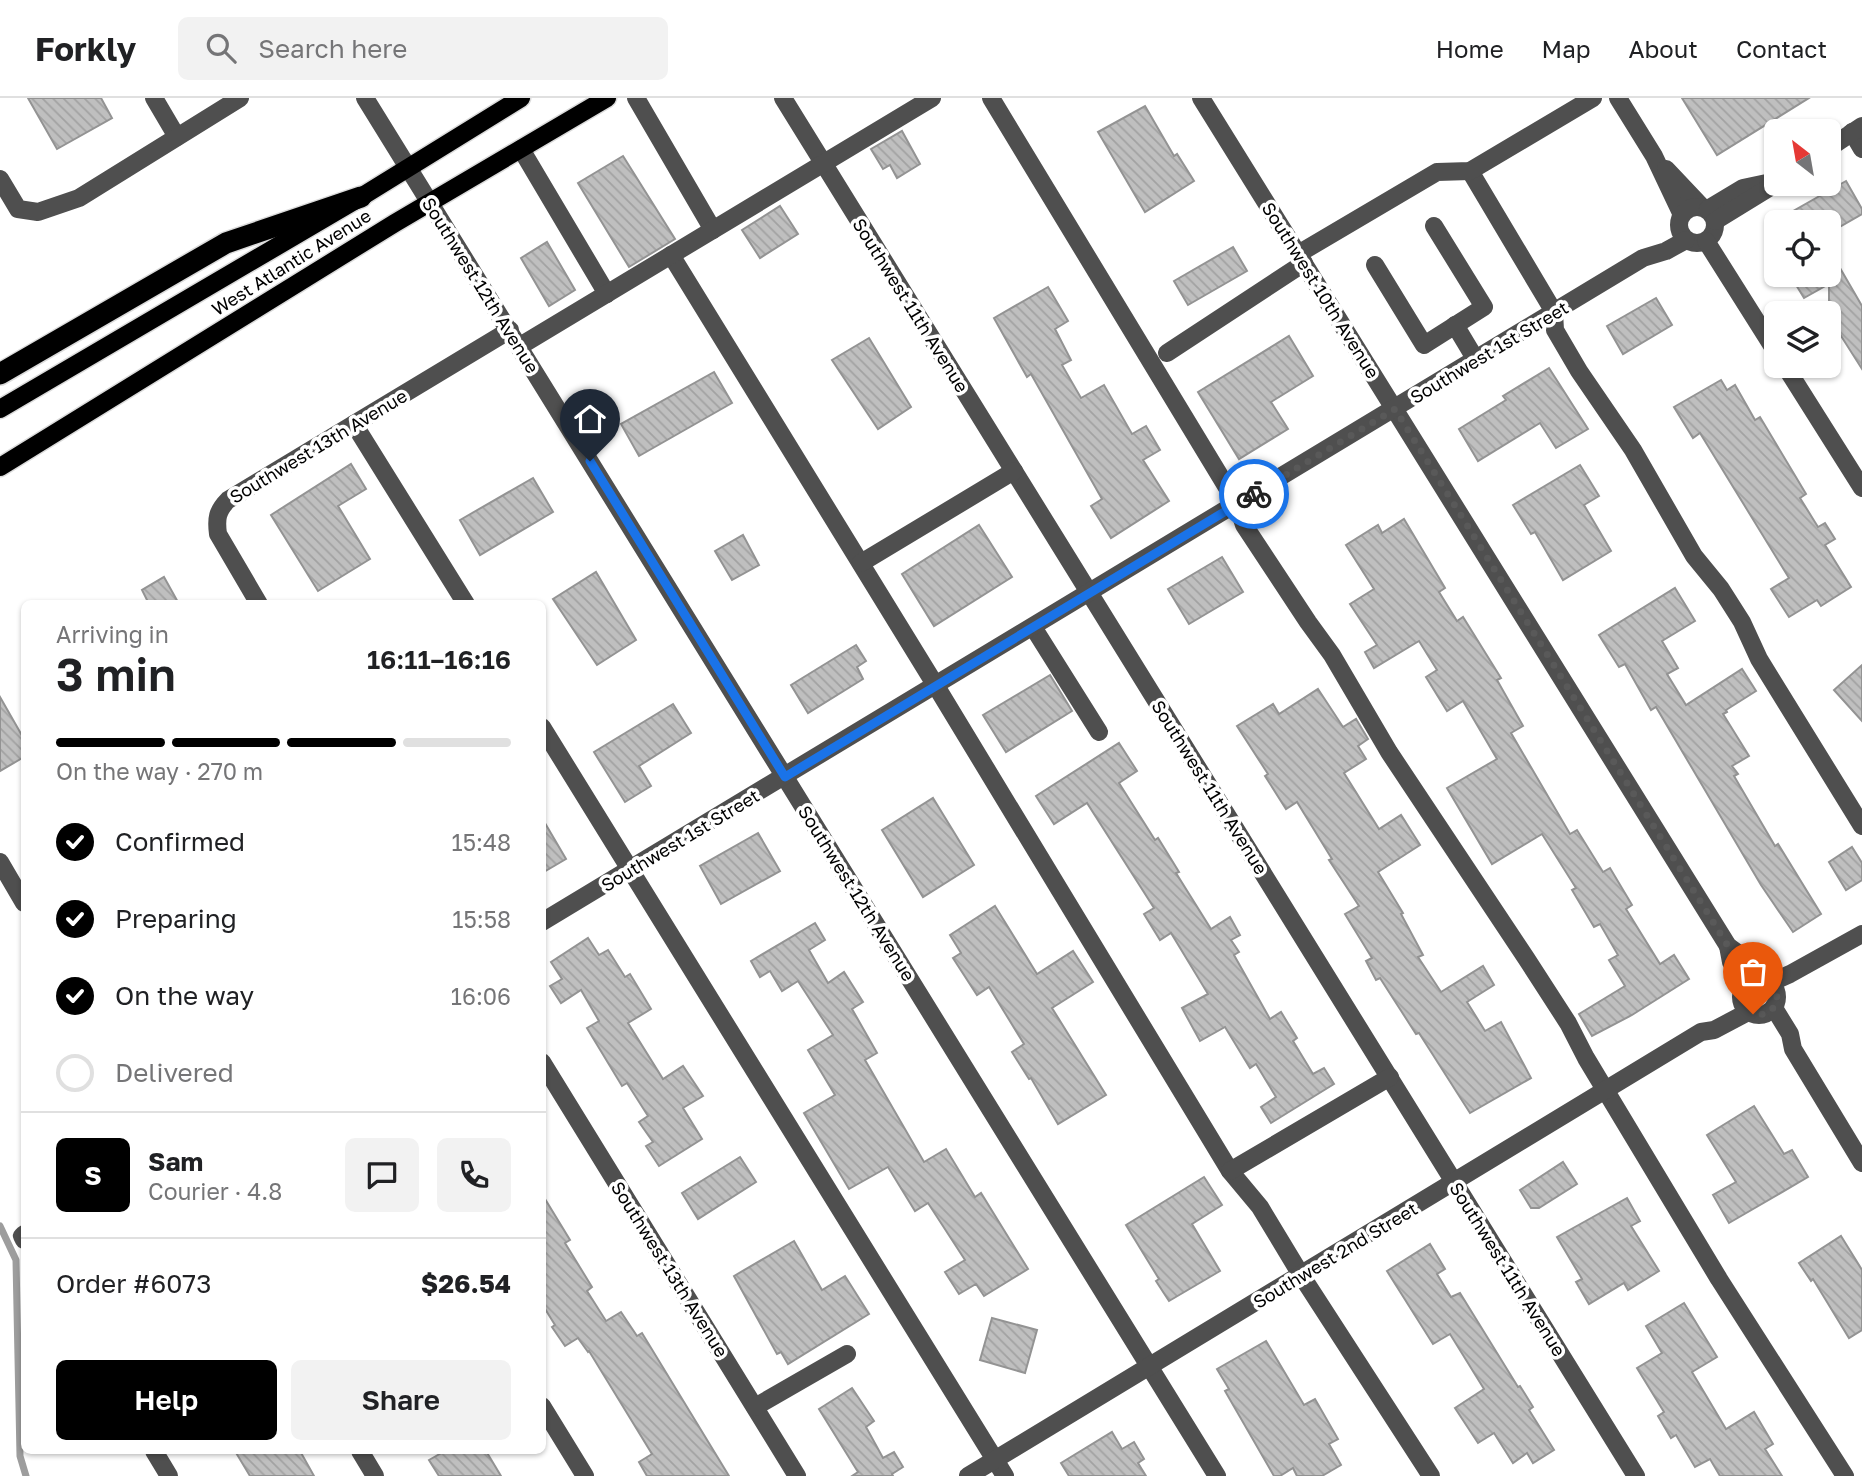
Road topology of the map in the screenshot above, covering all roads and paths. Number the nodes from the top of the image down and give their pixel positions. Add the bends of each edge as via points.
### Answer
1 (154, 98) edge
2 (240, 98) edge
3 (365, 98) edge
4 (521, 98) edge
5 (607, 98) edge
6 (636, 98) edge
7 (783, 98) edge
8 (932, 98) edge
9 (991, 98) edge
10 (1201, 98) edge
11 (1593, 98) edge
12 (1618, 98) edge
13 (1857, 129) edge
14 (177, 137) junction
15 (1841, 140) edge
16 (521, 149) junction
17 (1862, 149) edge
18 (1654, 156) junction
19 (824, 164) junction
20 (407, 167) junction
21 (1470, 171) junction
22 (0, 179) edge
23 (1764, 187) edge
24 (361, 197) junction
25 (430, 203) junction
26 (1708, 212) junction
27 (1434, 226) dead end
28 (1682, 227) junction
29 (713, 230) junction
30 (1706, 241) junction
31 (671, 255) junction
32 (1301, 258) junction
33 (1375, 264) dead end
34 (607, 294) junction
35 (1554, 312) junction
36 (1455, 325) junction
37 (510, 330) junction
38 (1764, 333) edge
39 (520, 346) junction
40 (1167, 354) dead end
41 (1476, 359) junction
42 (0, 373) edge
43 (1793, 378) edge
44 (0, 409) edge
45 (1395, 409) junction
46 (354, 424) junction
47 (0, 467) edge
48 (1014, 471) junction
49 (1862, 488) edge
50 (1237, 504) junction
51 (861, 563) junction
52 (1090, 593) junction
53 (258, 600) edge
54 (464, 600) edge
55 (1033, 627) junction
56 (936, 685) junction
57 (1099, 732) dead end
58 (546, 733) edge
59 (785, 777) junction
60 (1862, 826) edge
61 (0, 862) edge
62 (630, 869) junction
63 (21, 897) edge
64 (546, 920) edge
65 (1862, 934) edge
66 (1759, 997) junction
67 (546, 1068) edge
68 (1390, 1077) junction
69 (1606, 1090) junction
70 (1862, 1163) edge
71 (1230, 1171) junction
72 (1455, 1182) junction
73 (1301, 1275) junction
74 (847, 1354) dead end
75 (1149, 1366) junction
76 (755, 1407) junction
77 (546, 1413) edge
78 (156, 1454) edge
79 (362, 1454) edge
80 (995, 1460) junction
81 (169, 1476) edge
82 (376, 1476) edge
83 (585, 1476) edge
84 (797, 1476) edge
85 (968, 1476) edge
86 (1005, 1476) edge
87 (1217, 1476) edge
88 (1431, 1476) edge
89 (1636, 1476) edge
90 (1845, 1476) edge

1 - 14 street
2 - 14 street
3 - 20 street, Southwest 12th Avenue
4 - 20 main road, West Atlantic Avenue
5 - 16 main road, West Atlantic Avenue
6 - 29 street
7 - 19 street, Southwest 11th Avenue
8 - 19 street
9 - 50 street
10 - 32 street, Southwest 10th Avenue
11 - 21 street
12 - 18 street
13 - 15 street
13 - 17 street
14 - 22 street via 79,198 38,212 18,209
16 - 25 main road, West Atlantic Avenue
16 - 34 street
18 - 26 street
18 - 28 street
19 - 29 street
19 - 48 street, Southwest 11th Avenue
20 - 24 main road, West Atlantic Avenue
20 - 25 street, Southwest 12th Avenue
21 - 32 street via 1437,172
21 - 35 street
23 - 26 street, Southwest 1st Street
24 - 42 highway via 226,243
24 - 44 main road, West Atlantic Avenue
25 - 37 street, Southwest 12th Avenue
25 - 47 main road, West Atlantic Avenue
26 - 28 street, Southwest 1st Street via 1694,206
26 - 30 street via 1712,235
27 - 36 street via 1484,307
28 - 30 street via 1692,243
28 - 35 street, Southwest 1st Street via 1643,258
29 - 31 street
30 - 38 street
31 - 34 street
31 - 51 street
32 - 40 street
32 - 45 street, Southwest 10th Avenue
33 - 36 street via 1424,345
34 - 39 street
35 - 41 street, Southwest 1st Street
35 - 60 street via 1555,330 1579,371 1633,450 1694,556 1742,622 1759,659
36 - 41 street
37 - 39 street, Southwest 12th Avenue
37 - 46 street, Southwest 13th Avenue
39 - 59 street, Southwest 12th Avenue
41 - 45 street, Southwest 1st Street
43 - 49 street
45 - 50 street, Southwest 1st Street
45 - 66 street, Southwest 10th Avenue via 1728,946 1739,954
46 - 53 street, Southwest 13th Avenue via 219,509 218,534
46 - 54 street
48 - 51 street
48 - 52 street, Southwest 11th Avenue
50 - 52 street, Southwest 1st Street
50 - 69 street via 1244,526 1332,655 1407,780 1568,1023
51 - 56 street
52 - 55 street, Southwest 1st Street
52 - 68 street, Southwest 11th Avenue
55 - 56 street, Southwest 1st Street
55 - 57 street
56 - 59 street, Southwest 1st Street
56 - 71 street
58 - 62 street
59 - 62 street, Southwest 1st Street
59 - 75 street, Southwest 12th Avenue
61 - 63 street
62 - 64 street, Southwest 1st Street
62 - 80 street
65 - 66 street, Southwest 2nd Street via 1817,959 1804,977
66 - 69 street, Southwest 2nd Street via 1714,1030 1701,1032
66 - 70 street, Southwest 10th Avenue
67 - 76 street, Southwest 13th Avenue
68 - 71 street
68 - 72 street, Southwest 11th Avenue
69 - 72 street, Southwest 2nd Street
69 - 90 street
71 - 73 street via 1261,1207
72 - 73 street, Southwest 2nd Street
72 - 89 street, Southwest 11th Avenue
73 - 75 street, Southwest 2nd Street
73 - 88 street
74 - 76 street
75 - 80 street, Southwest 2nd Street
75 - 87 street, Southwest 12th Avenue
76 - 84 street, Southwest 13th Avenue
77 - 83 street
78 - 81 street
79 - 82 street
80 - 85 street, Southwest 2nd Street
80 - 86 street

